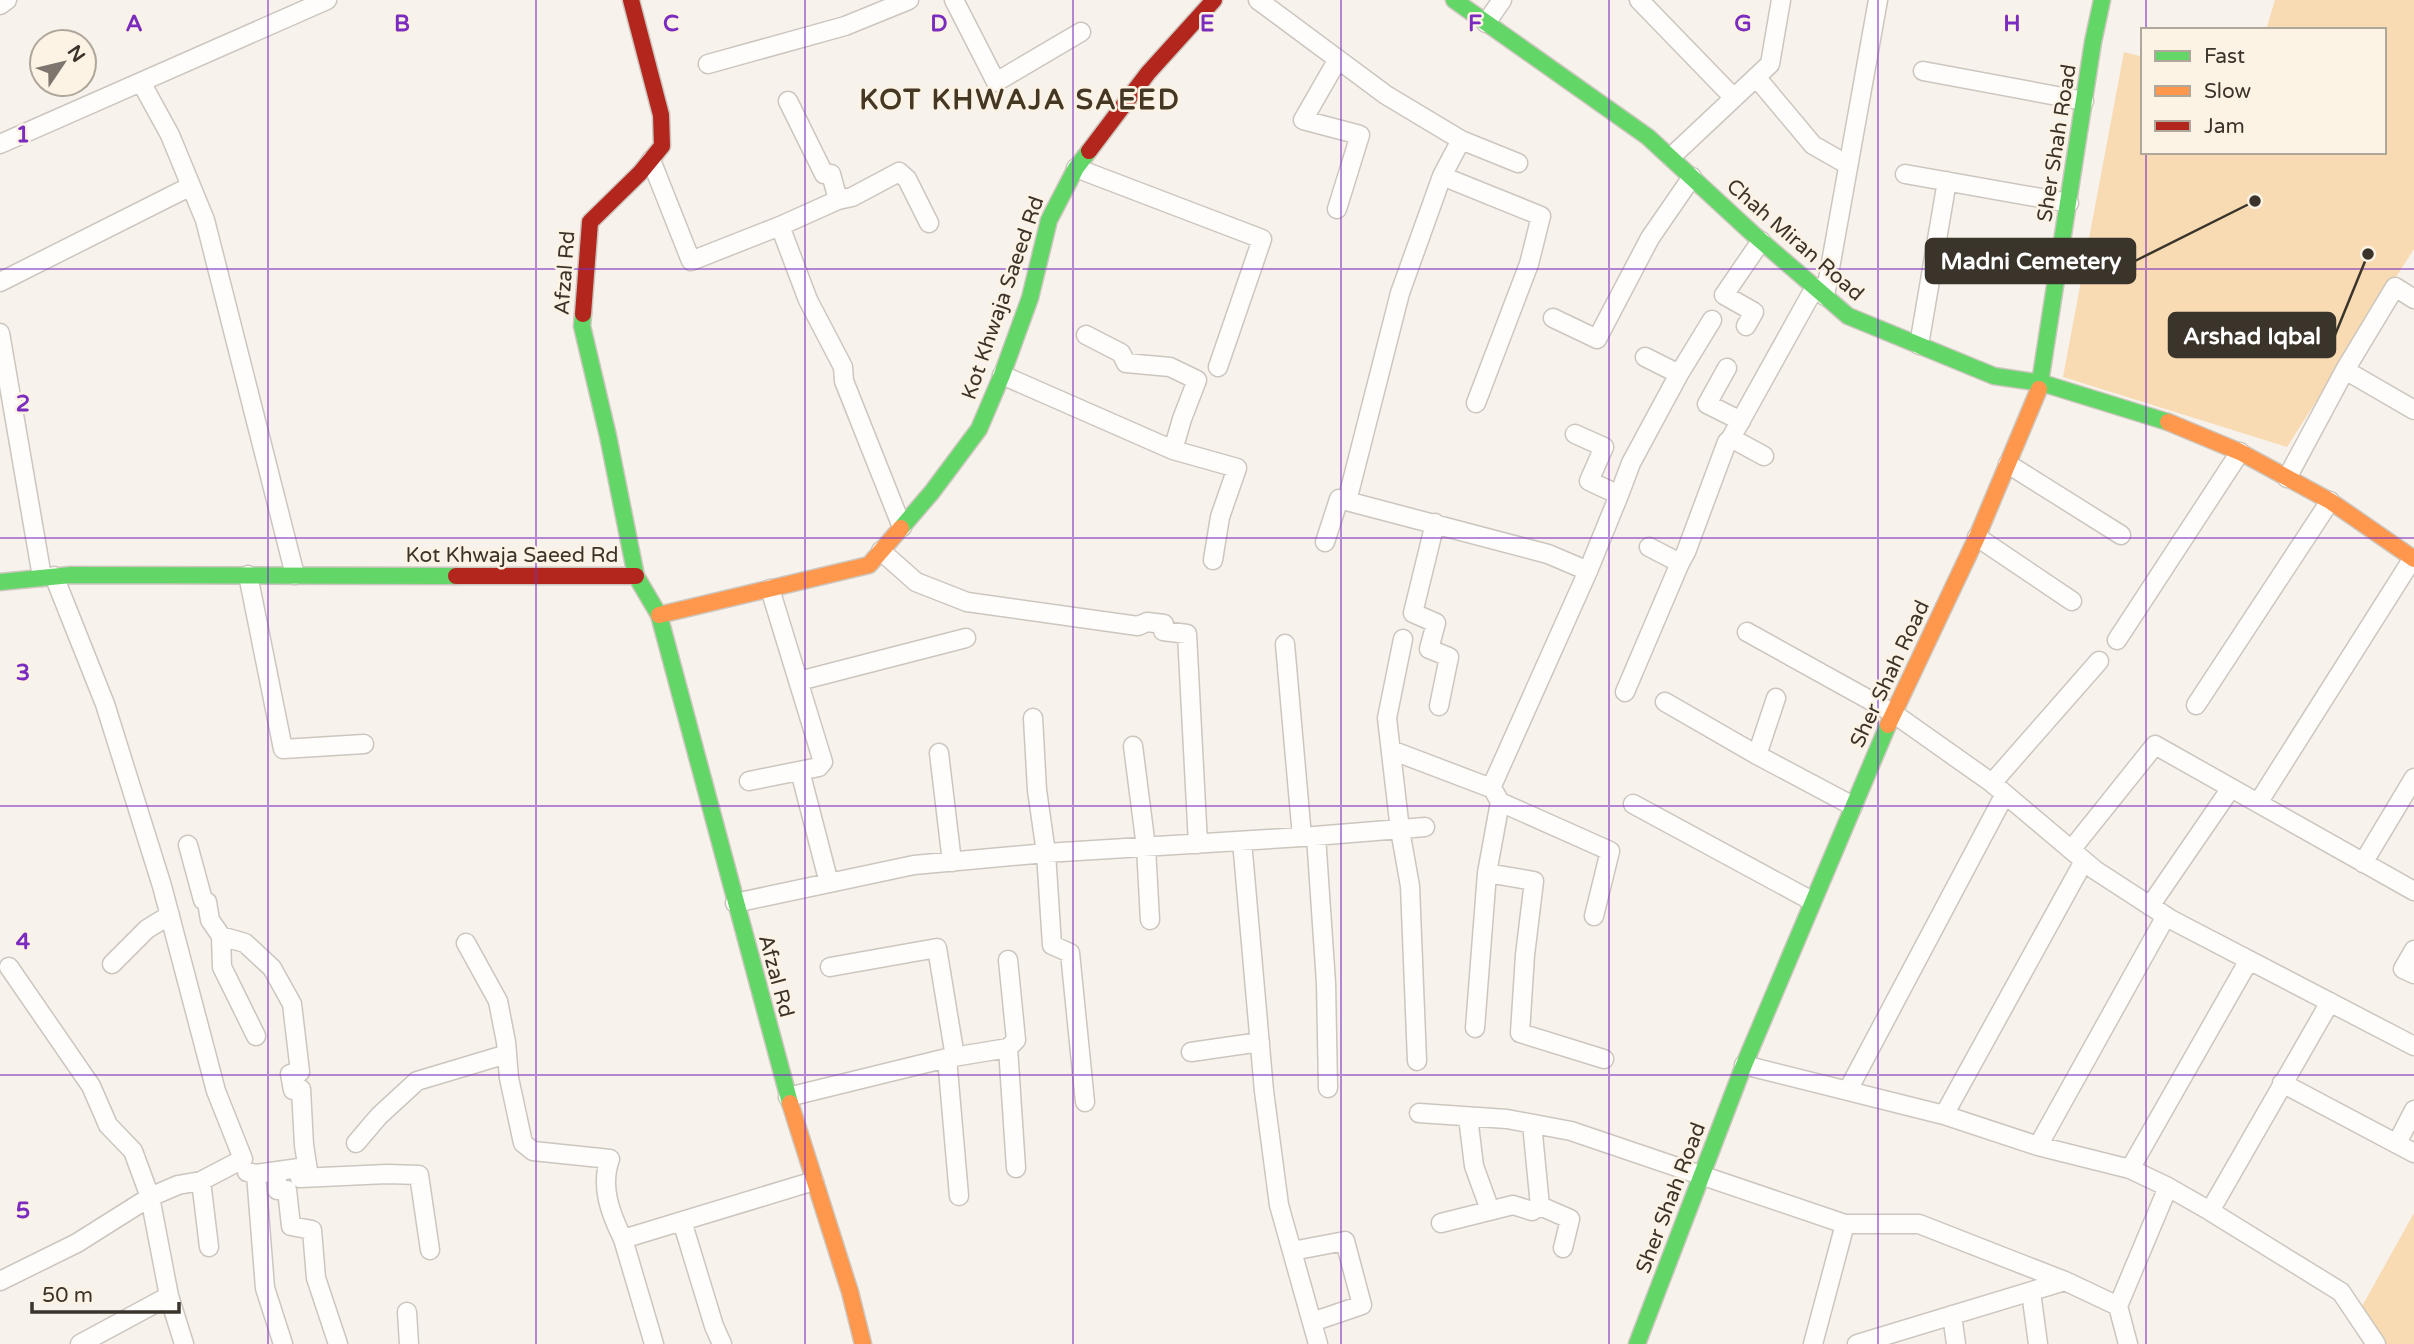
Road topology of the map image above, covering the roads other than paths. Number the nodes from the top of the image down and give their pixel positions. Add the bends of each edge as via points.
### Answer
1 (7, 0) edge
2 (327, 0) edge
3 (631, 0) edge
4 (909, 0) edge
5 (954, 0) edge
6 (1213, 0) edge
7 (1258, 0) edge
8 (1454, 0) edge
9 (1502, 0) edge
10 (1639, 0) edge
11 (1781, 0) edge
12 (1878, 0) edge
13 (2098, 1) edge
14 (0, 5) edge
15 (1486, 23) junction
16 (1081, 32) dead end
17 (1338, 60) junction
18 (708, 64) dead end
19 (1923, 71) dead end
20 (1756, 77) junction
21 (141, 82) junction
22 (1734, 98) junction
23 (789, 101) dead end
24 (2084, 101) junction
25 (1461, 140) junction
26 (0, 144) edge
27 (1671, 157) junction
28 (651, 160) junction
29 (1518, 163) dead end
30 (1848, 165) junction
31 (1076, 168) junction
32 (1905, 174) dead end
33 (1442, 176) junction
34 (1692, 177) junction
35 (1947, 181) junction
36 (191, 186) junction
37 (838, 200) junction
38 (2069, 203) junction
39 (1337, 209) dead end
40 (929, 223) dead end
41 (780, 226) junction
42 (1761, 241) junction
43 (0, 282) edge
44 (1820, 291) junction
45 (2414, 299) edge
46 (1553, 318) dead end
47 (1712, 320) dead end
48 (1746, 326) dead end
49 (0, 333) edge
50 (1086, 335) dead end
51 (1919, 345) junction
52 (1645, 357) dead end
53 (1218, 367) dead end
54 (1727, 368) dead end
55 (2345, 370) junction
56 (1679, 374) junction
57 (1002, 375) junction
58 (2042, 383) junction
59 (1476, 403) dead end
60 (2414, 410) edge
61 (1741, 421) junction
62 (1575, 434) dead end
63 (1731, 438) junction
64 (1174, 450) junction
65 (2240, 452) junction
66 (1764, 456) dead end
67 (2008, 464) junction
68 (2287, 478) junction
69 (1619, 495) junction
70 (1347, 501) junction
71 (2330, 501) junction
72 (1435, 523) junction
73 (902, 527) junction
74 (2121, 535) dead end
75 (1977, 537) junction
76 (1325, 542) dead end
77 (1649, 547) dead end
78 (881, 551) junction
79 (2413, 559) edge
80 (1213, 560) dead end
81 (1680, 563) junction
82 (1588, 571) junction
83 (248, 575) junction
84 (295, 575) junction
85 (636, 576) junction
86 (48, 577) junction
87 (0, 582) edge
88 (770, 589) junction
89 (2072, 601) dead end
90 (659, 615) junction
91 (1747, 632) dead end
92 (966, 638) dead end
93 (1403, 639) dead end
94 (2118, 640) dead end
95 (1284, 644) dead end
96 (2099, 660) dead end
97 (799, 681) junction
98 (1625, 692) dead end
99 (1776, 698) dead end
100 (1665, 702) dead end
101 (2196, 705) dead end
102 (1439, 706) dead end
103 (1893, 713) junction
104 (1033, 718) dead end
105 (364, 744) dead end
106 (1133, 746) dead end
107 (1391, 750) junction
108 (939, 753) dead end
109 (1757, 755) junction
110 (800, 771) junction
111 (2414, 778) edge
112 (749, 781) dead end
113 (1999, 788) junction
114 (2231, 788) junction
115 (1495, 795) junction
116 (2258, 803) junction
117 (1633, 804) dead end
118 (1853, 806) junction
119 (1425, 827) dead end
120 (1400, 830) junction
121 (1309, 837) junction
122 (1242, 841) junction
123 (1198, 844) junction
124 (188, 845) dead end
125 (1146, 847) junction
126 (1046, 853) junction
127 (2078, 856) junction
128 (952, 862) junction
129 (2363, 863) junction
130 (1487, 873) junction
131 (829, 883) junction
132 (2414, 891) edge
133 (1812, 901) junction
134 (735, 903) junction
135 (2150, 906) junction
136 (170, 915) junction
137 (1594, 916) dead end
138 (2166, 916) junction
139 (1150, 920) dead end
140 (221, 936) junction
141 (466, 943) dead end
142 (2414, 950) edge
143 (1008, 960) dead end
144 (2249, 960) junction
145 (112, 964) dead end
146 (9, 967) dead end
147 (830, 967) dead end
148 (2414, 974) edge
149 (2330, 1002) junction
150 (1475, 1028) dead end
151 (256, 1036) dead end
152 (1260, 1042) junction
153 (2414, 1046) edge
154 (1008, 1048) junction
155 (1191, 1052) dead end
156 (507, 1054) junction
157 (951, 1058) junction
158 (1604, 1059) dead end
159 (1417, 1061) dead end
160 (1744, 1065) junction
161 (2282, 1083) junction
162 (1328, 1088) dead end
163 (1848, 1090) junction
164 (788, 1097) junction
165 (1085, 1102) dead end
166 (2414, 1110) edge
167 (1419, 1113) dead end
168 (1944, 1115) junction
169 (1468, 1117) junction
170 (1532, 1124) junction
171 (356, 1143) dead end
172 (2397, 1143) junction
173 (2038, 1146) junction
174 (2414, 1153) edge
175 (229, 1166) junction
176 (1016, 1168) dead end
177 (2130, 1169) junction
178 (277, 1171) junction
179 (256, 1174) junction
180 (309, 1177) junction
181 (1701, 1177) junction
182 (201, 1181) junction
183 (814, 1181) junction
184 (2168, 1187) junction
185 (959, 1196) dead end
186 (150, 1197) junction
187 (1540, 1206) junction
188 (1490, 1210) junction
189 (2210, 1211) junction
190 (682, 1221) junction
191 (1441, 1223) dead end
192 (1846, 1224) junction
193 (623, 1239) junction
194 (209, 1248) dead end
195 (1563, 1248) dead end
196 (430, 1250) dead end
197 (1292, 1251) junction
198 (3, 1274) edge
199 (2066, 1281) junction
200 (2031, 1292) junction
201 (169, 1296) junction
202 (2118, 1306) junction
203 (407, 1312) dead end
204 (1952, 1315) junction
205 (1312, 1322) junction
206 (82, 1343) edge
207 (1865, 1343) edge
208 (184, 1344) edge
209 (283, 1344) edge
210 (338, 1344) edge
211 (409, 1344) edge
212 (654, 1344) edge
213 (722, 1344) edge
214 (863, 1344) edge
215 (1318, 1344) edge
216 (1637, 1344) edge
217 (1813, 1344) edge
218 (1956, 1344) edge
219 (2038, 1344) edge
220 (2128, 1344) edge
221 (2376, 1344) edge

1 - 14 street
2 - 21 street
3 - 28 street, Afzal Rd via 662,115 662,146
4 - 18 street via 845,26
5 - 16 street via 996,82
6 - 31 street, Kot Khwaja Saeed Rd via 1148,73
7 - 17 street
8 - 15 street, Chah Miran Road
9 - 15 street
10 - 22 street
11 - 20 street via 1770,64
12 - 30 street
13 - 24 street, Sher Shah Road
15 - 27 street, Chah Miran Road
17 - 25 street
17 - 39 street via 1303,120 1360,135
19 - 24 street
20 - 22 street
20 - 30 street via 1813,145
21 - 26 street
21 - 36 street
22 - 27 street
23 - 37 street via 824,174 831,174
24 - 38 street, Sher Shah Road
25 - 29 street
25 - 33 street
27 - 34 street, Chah Miran Road
28 - 41 street via 691,261
28 - 85 street, Afzal Rd via 590,222 582,326
30 - 44 street
31 - 53 street via 1262,239
31 - 57 street, Kot Khwaja Saeed Rd via 1049,220 1030,298
32 - 35 street
33 - 59 street via 1541,216 1529,264
33 - 70 street via 1400,293
34 - 42 street, Chah Miran Road
34 - 46 street via 1650,238 1597,339
35 - 38 street
35 - 51 street
36 - 43 street
36 - 84 street via 205,220
37 - 40 street via 899,172
37 - 41 street
38 - 58 street, Sher Shah Road
41 - 73 street via 808,300 843,367 844,381
42 - 44 street, Chah Miran Road
42 - 48 street via 1724,295 1754,312
44 - 51 street, Chah Miran Road via 1848,316
44 - 61 street
45 - 55 street via 2395,286
47 - 56 street
49 - 86 street
50 - 64 street via 1121,353 1126,363 1170,367 1197,380
51 - 58 street, Chah Miran Road via 1994,376
52 - 56 street
54 - 61 street via 1707,404
55 - 60 street
55 - 68 street
56 - 69 street
57 - 64 street
57 - 73 street, Kot Khwaja Saeed Rd via 979,429
58 - 65 street, Chah Miran Road via 2156,417
58 - 67 street, Sher Shah Road
61 - 63 street
62 - 69 street via 1604,447 1589,481
63 - 66 street
63 - 81 street
64 - 80 street via 1237,468 1220,517
65 - 68 street, Chah Miran Road
65 - 94 street
67 - 74 street
67 - 75 street, Sher Shah Road
68 - 71 street, Chah Miran Road
69 - 82 street
70 - 72 street
70 - 76 street via 1339,499
71 - 79 street, Chah Miran Road
71 - 101 street
72 - 82 street via 1548,554
72 - 102 street via 1413,613 1436,623 1429,649 1448,657
73 - 78 street, Kot Khwaja Saeed Rd
75 - 89 street
75 - 103 street, Sher Shah Road
77 - 81 street
78 - 88 street, Kot Khwaja Saeed Rd via 869,565
78 - 123 street via 916,582 967,602 1138,626 1164,624 1163,631 1187,634
79 - 116 street
81 - 98 street
82 - 115 street
83 - 84 street, Kot Khwaja Saeed Rd
83 - 86 street, Kot Khwaja Saeed Rd
83 - 105 street via 283,749
84 - 85 street, Kot Khwaja Saeed Rd
85 - 90 street, Kot Khwaja Saeed Rd
86 - 87 street, Kot Khwaja Saeed Rd
86 - 136 street via 105,704
88 - 90 street, Kot Khwaja Saeed Rd
88 - 97 street
90 - 134 street, Afzal Rd
91 - 103 street
92 - 97 street
93 - 107 street via 1387,718
95 - 121 street
96 - 113 street
97 - 110 street via 823,762
99 - 109 street
100 - 109 street
103 - 113 street
103 - 118 street, Sher Shah Road
104 - 126 street
106 - 125 street
107 - 115 street
107 - 120 street
108 - 128 street
109 - 118 street
110 - 112 street
110 - 131 street
111 - 129 street
113 - 127 street
113 - 163 street
114 - 116 street
114 - 127 street via 2155,745
114 - 135 street
115 - 130 street
115 - 137 street via 1610,851
116 - 129 street
117 - 133 street
118 - 133 street, Sher Shah Road
119 - 120 street
120 - 121 street
120 - 159 street via 1410,886
121 - 122 street
121 - 162 street via 1326,983
122 - 123 street
122 - 152 street
123 - 125 street
124 - 140 street via 210,920
125 - 126 street
125 - 139 street
126 - 128 street
126 - 165 street via 1052,945 1070,953
127 - 135 street
127 - 168 street
128 - 131 street
129 - 132 street
130 - 150 street
130 - 158 street via 1534,881 1520,1033
131 - 134 street
133 - 160 street, Sher Shah Road
134 - 164 street, Afzal Rd
135 - 138 street
136 - 145 street via 147,929
136 - 175 street via 216,1091 243,1159
138 - 144 street
138 - 173 street
140 - 151 street via 222,967
140 - 180 street via 245,943 272,968 292,1004 300,1072 290,1074 293,1090 301,1089
141 - 156 street via 498,1001
142 - 148 street via 2403,969
143 - 154 street via 1016,1040
144 - 149 street
144 - 177 street
146 - 186 street via 91,1086 108,1125 133,1151
147 - 157 street via 937,948
149 - 153 street
149 - 161 street
152 - 155 street
152 - 197 street via 1279,1205
154 - 157 street
154 - 176 street
156 - 171 street via 417,1081
156 - 193 street via 523,1143 533,1151 610,1158 605,1190
157 - 164 street
157 - 185 street
160 - 163 street
160 - 181 street, Sher Shah Road
161 - 172 street
161 - 189 street
163 - 168 street
164 - 183 street, Afzal Rd
166 - 172 street
167 - 169 street
168 - 173 street
169 - 170 street
169 - 188 street via 1474,1166
170 - 181 street via 1571,1131
170 - 187 street
172 - 174 street
173 - 177 street
175 - 179 street
175 - 182 street
177 - 184 street
178 - 179 street
178 - 180 street via 299,1168 300,1178
178 - 210 street via 277,1190 287,1190 291,1226 312,1230 316,1278
179 - 209 street via 265,1288
180 - 196 street via 419,1175
181 - 192 street
181 - 216 street, Sher Shah Road
182 - 186 street
182 - 194 street
183 - 190 street
183 - 214 street, Afzal Rd
184 - 189 street
184 - 202 street
186 - 198 street via 77,1243
186 - 201 street
187 - 188 street via 1532,1211 1513,1205
187 - 195 street via 1570,1219
188 - 191 street
189 - 221 street via 2341,1292
190 - 193 street
190 - 213 street
192 - 199 street via 1919,1224
192 - 217 street
193 - 212 street
197 - 205 street
197 - 205 street via 1345,1241 1362,1305
199 - 200 street
199 - 202 street
200 - 204 street
200 - 219 street
201 - 206 street
201 - 208 street
202 - 220 street
203 - 211 street
204 - 207 street
204 - 218 street
205 - 215 street

